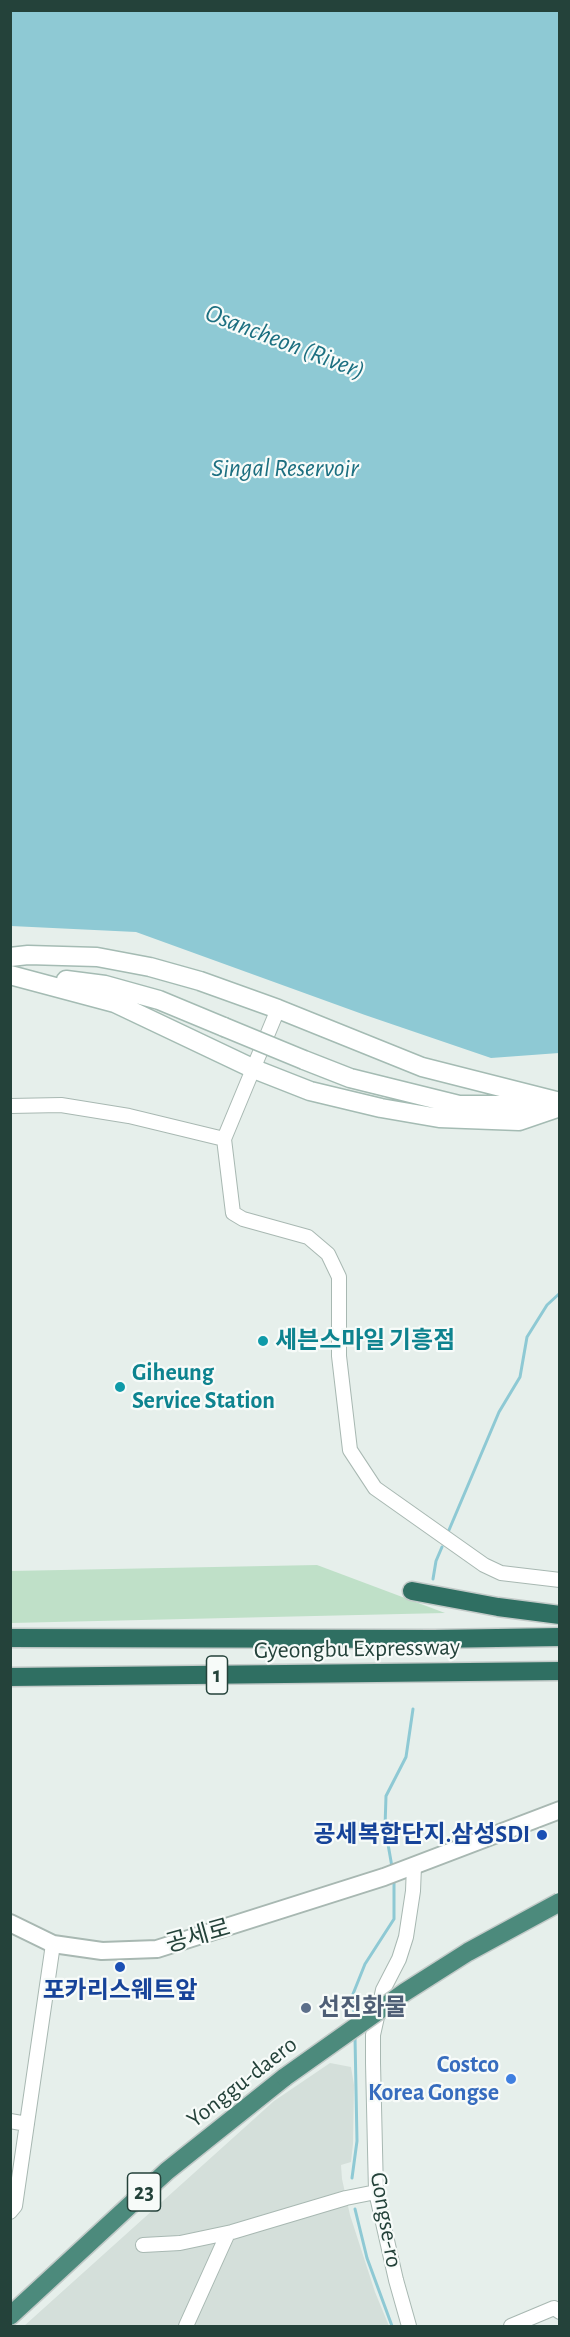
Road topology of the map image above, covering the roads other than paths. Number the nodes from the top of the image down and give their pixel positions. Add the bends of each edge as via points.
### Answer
1 (10, 957) edge
2 (10, 974) edge
3 (278, 1009) junction
4 (254, 1069) junction
5 (560, 1104) edge
6 (10, 1106) edge
7 (224, 1139) junction
8 (560, 1580) edge
9 (414, 1587) dead end
10 (560, 1615) edge
11 (560, 1637) edge
12 (10, 1638) edge
13 (560, 1671) edge
14 (10, 1677) edge
15 (560, 1810) edge
16 (410, 1868) junction
17 (560, 1902) edge
18 (10, 1923) edge
19 (53, 1944) junction
20 (10, 2121) edge
21 (27, 2124) junction
22 (376, 2192) junction
23 (10, 2212) edge
24 (228, 2233) junction
25 (143, 2245) dead end
26 (560, 2312) edge
27 (10, 2316) edge
28 (186, 2326) edge
29 (409, 2326) edge
30 (511, 2326) edge

1 - 3 main road via 97,957 150,967
2 - 4 main road via 115,1003
2 - 5 main road, bridge via 105,985 159,1000 350,1078 459,1105
3 - 4 street
3 - 5 main road via 422,1067
4 - 5 main road via 310,1091 439,1118 519,1121
4 - 7 street
6 - 7 street via 72,1107
7 - 8 street via 233,1213 308,1237 328,1254 339,1277 339,1356 350,1450 375,1488 484,1565 501,1573
9 - 10 highway via 443,1597
11 - 12 highway, Gyeongbu Expressway / 1
13 - 14 highway, Gyeongbu Expressway / 1
15 - 16 street
16 - 19 street, 공세로 via 157,1949 102,1952
16 - 22 street, Gongse-ro via 410,1917 404,1947 383,1990 374,2035
17 - 27 highway, Yonggu-daero / 23, bridge via 423,1980 285,2077 167,2171
18 - 19 street, 공세로
19 - 21 street
20 - 21 street
21 - 23 street via 15,2206
22 - 24 street
22 - 29 street, Gongse-ro
24 - 25 street via 180,2243
24 - 28 street
26 - 30 street via 554,2308

